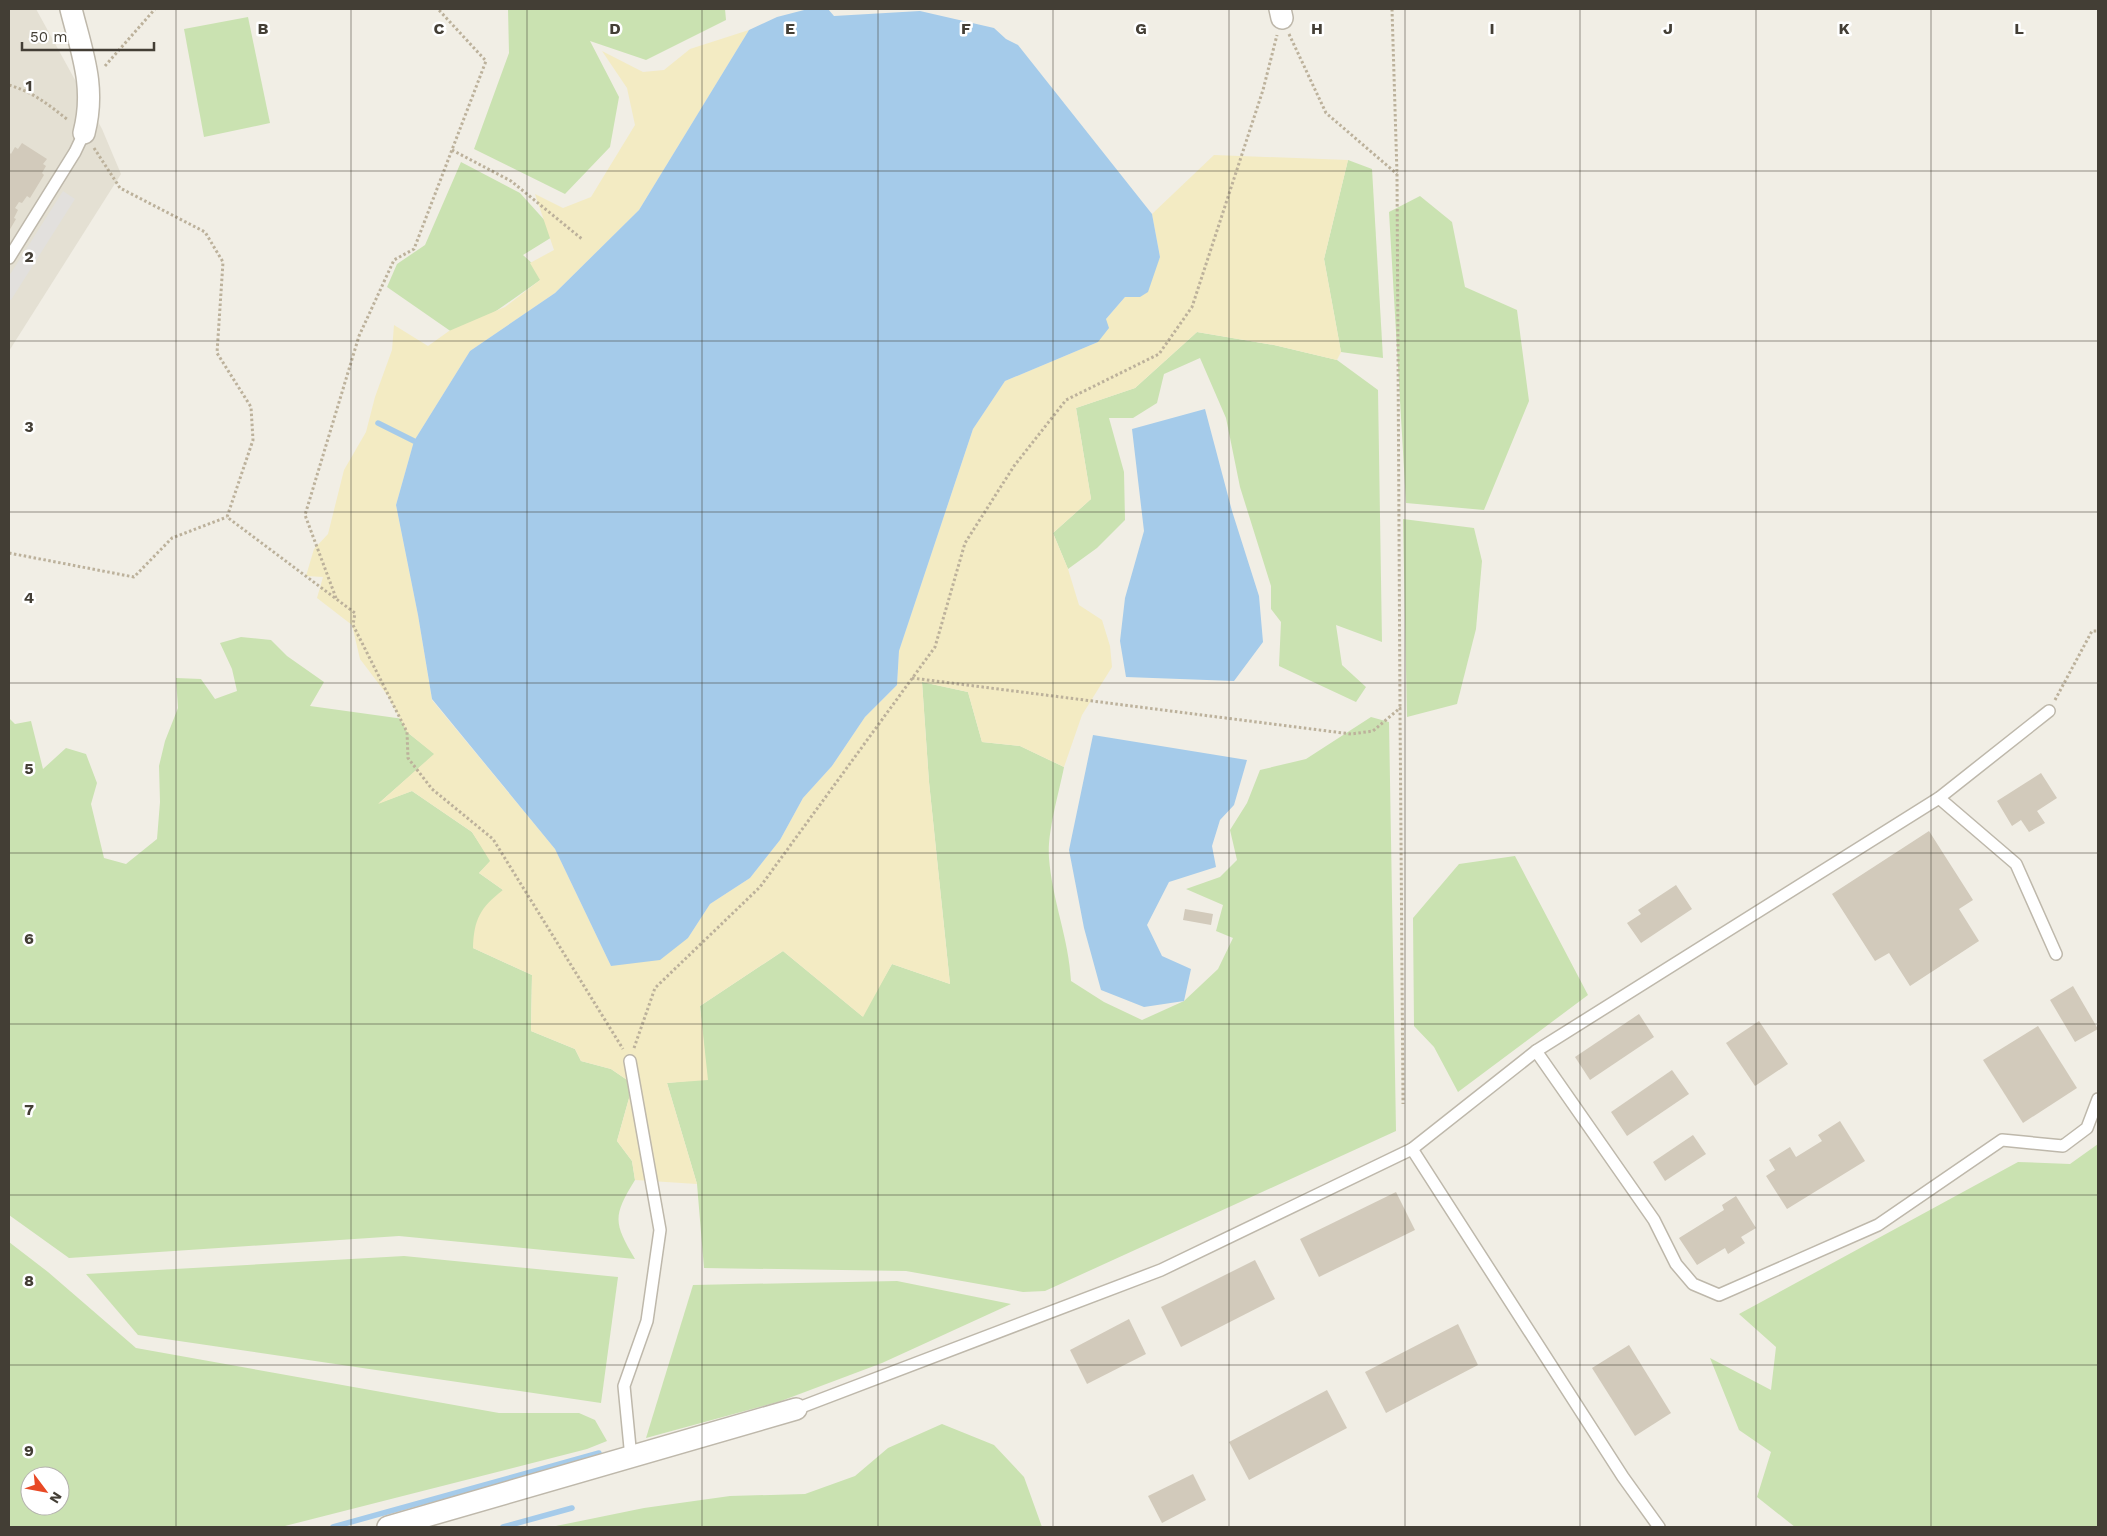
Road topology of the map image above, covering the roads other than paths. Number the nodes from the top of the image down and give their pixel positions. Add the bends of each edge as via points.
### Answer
1 (71, 9) edge
2 (84, 133) joint
3 (9, 258) edge
4 (2049, 711) road end
5 (1939, 798) junction
6 (2056, 954) dead end
7 (1536, 1051) junction
8 (630, 1061) road end
9 (2098, 1099) edge
10 (1412, 1149) junction
11 (796, 1409) joint
12 (632, 1458) junction
13 (388, 1527) edge
14 (1659, 1527) edge

1 - 2 street via 90,84
2 - 3 lane
4 - 5 lane
5 - 6 lane via 2016,864
5 - 7 lane
7 - 9 lane via 1654,1220 1676,1264 1693,1284 1718,1295 1878,1225 2002,1140 2064,1146 2087,1128
7 - 10 lane
8 - 12 lane via 660,1230 647,1320 624,1386
10 - 11 lane via 1162,1270
10 - 14 lane via 1623,1477
11 - 12 street
12 - 13 street

